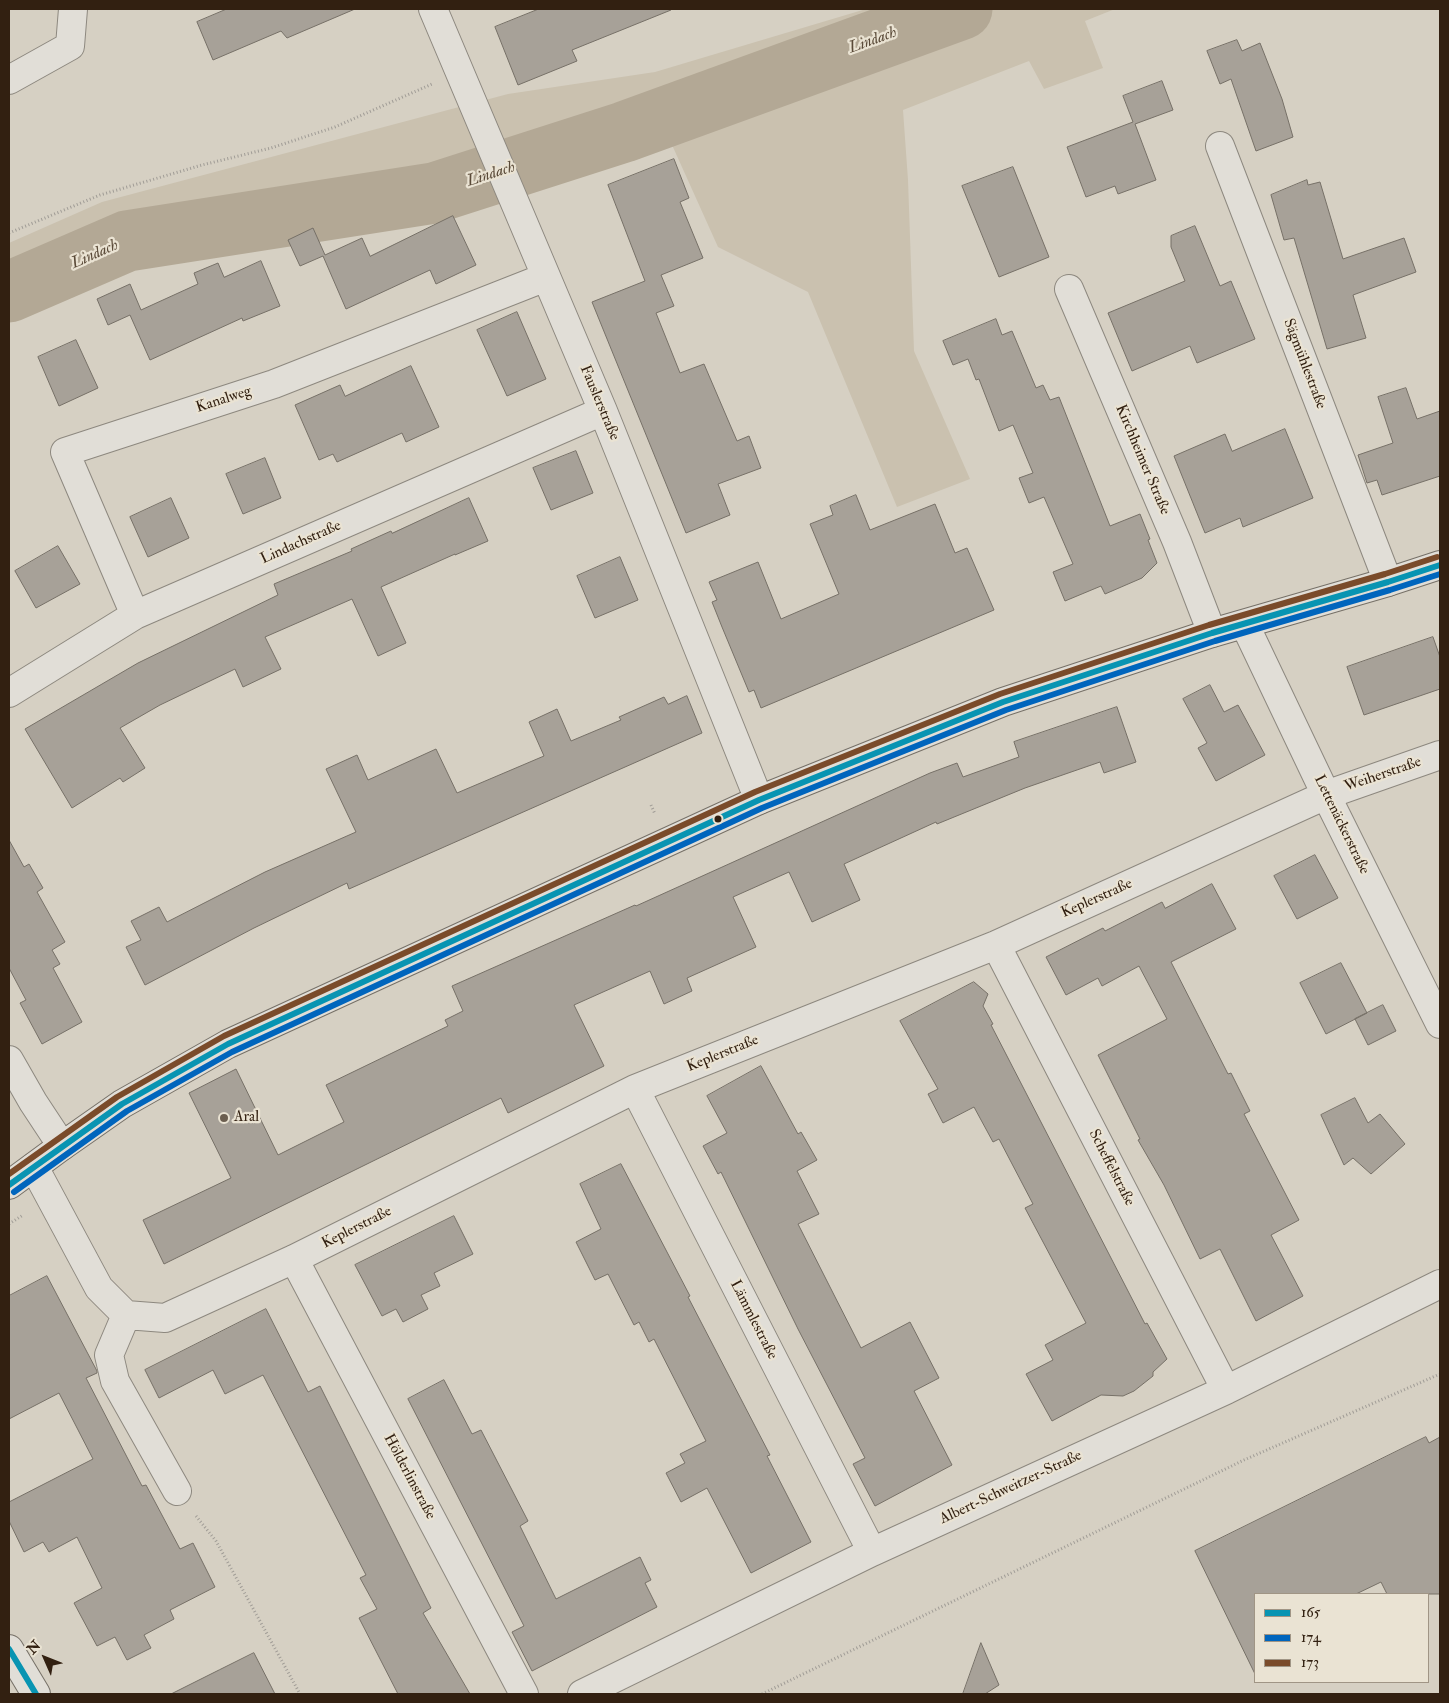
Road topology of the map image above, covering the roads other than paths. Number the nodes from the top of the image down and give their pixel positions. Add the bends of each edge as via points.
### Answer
1 (73, 9) edge
2 (433, 9) edge
3 (9, 80) edge
4 (1220, 146) dead end
5 (546, 277) junction
6 (1069, 289) dead end
7 (603, 411) junction
8 (1440, 565) edge
9 (1388, 582) junction
10 (135, 615) junction
11 (1245, 625) junction
12 (1212, 633) junction
13 (9, 693) edge
14 (1440, 755) edge
15 (1326, 795) junction
16 (759, 800) junction
17 (996, 945) junction
18 (1440, 1024) edge
19 (9, 1060) edge
20 (635, 1089) junction
21 (62, 1146) junction
22 (34, 1167) junction
23 (9, 1185) edge
24 (294, 1259) junction
25 (1440, 1284) edge
26 (126, 1315) junction
27 (1226, 1390) junction
28 (176, 1491) road end
29 (872, 1552) junction
30 (9, 1649) edge
31 (36, 1694) edge
32 (524, 1694) edge
33 (582, 1694) edge

1 - 3 street via 70,46
2 - 5 street, Fauslerstraße
4 - 9 street, Sägmühlestraße
5 - 7 street, Fauslerstraße
5 - 10 street, Kanalweg via 274,384 65,452
6 - 12 street, Kirchheimer Straße via 1177,542
7 - 10 street, Lindachstraße
7 - 16 street, Fauslerstraße
8 - 9 street
9 - 11 street
10 - 13 street, Lindachstraße
11 - 12 street
11 - 15 street, Lettenäckerstraße
12 - 16 street via 1003,702
14 - 15 street, Weiherstraße
15 - 17 street, Keplerstraße
15 - 18 street, Lettenäckerstraße
16 - 21 street via 228,1044 122,1104
17 - 20 street, Keplerstraße
17 - 27 street, Scheffelstraße
19 - 21 street
20 - 24 street, Keplerstraße
20 - 29 street, Lämmlestraße
21 - 22 street
22 - 23 street
22 - 26 street via 100,1288
24 - 26 street, Keplerstraße via 165,1318
24 - 32 street, Hölderlinstraße
25 - 27 street, Albert-Schweitzer-Straße
26 - 28 street via 109,1356 115,1382
27 - 29 street, Albert-Schweitzer-Straße
29 - 33 street, Albert-Schweitzer-Straße
30 - 31 street

